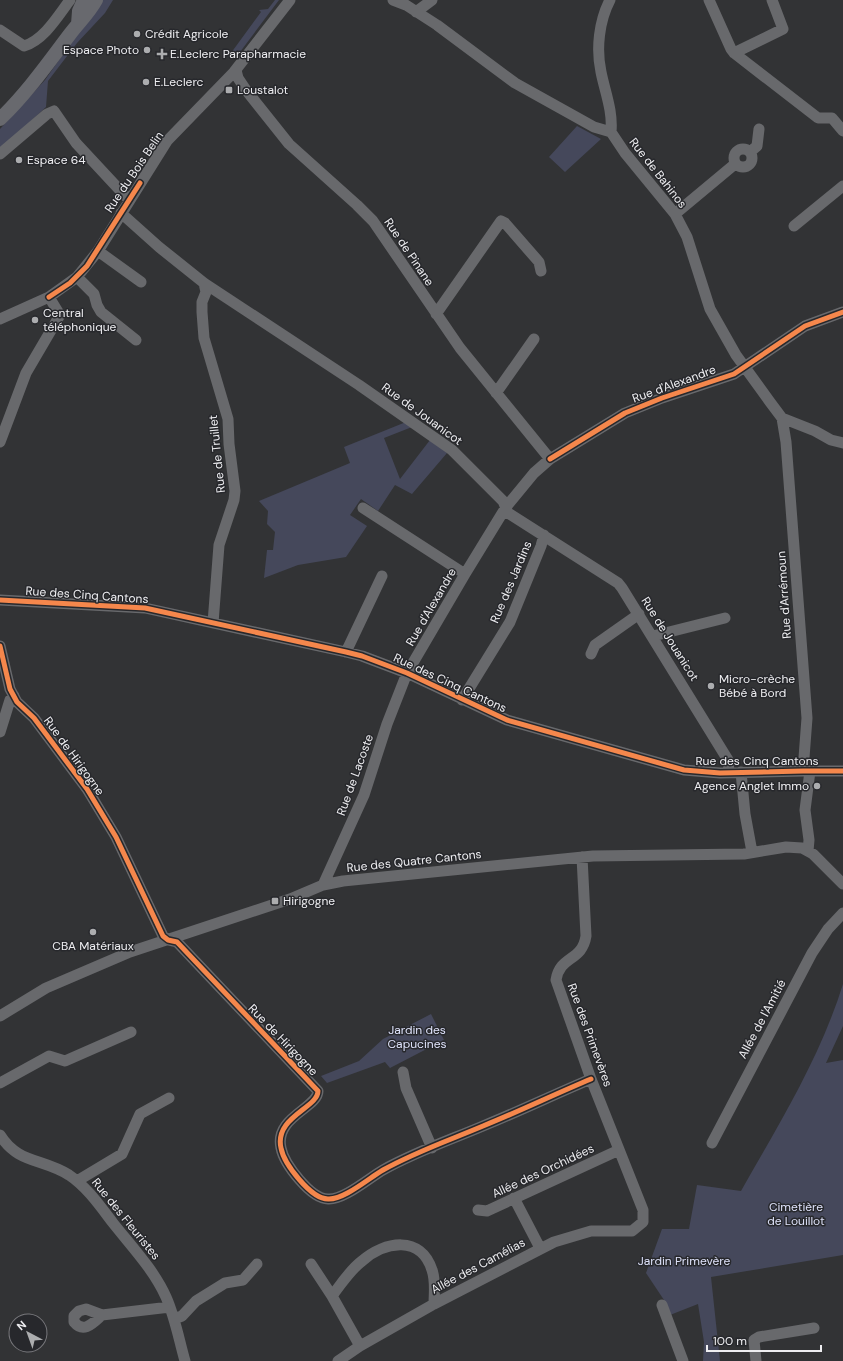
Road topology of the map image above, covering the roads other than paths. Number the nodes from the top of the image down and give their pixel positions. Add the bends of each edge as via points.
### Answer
1 (70, 0) edge
2 (84, 0) edge
3 (96, 0) edge
4 (290, 0) edge
5 (393, 0) edge
6 (432, 0) edge
7 (710, 0) edge
8 (772, 0) edge
9 (608, 1) edge
10 (416, 12) junction
11 (78, 24) junction
12 (0, 30) edge
13 (734, 53) junction
14 (236, 70) junction
15 (0, 119) edge
16 (759, 129) dead end
17 (843, 131) edge
18 (611, 132) junction
19 (0, 154) edge
20 (843, 186) edge
21 (129, 200) junction
22 (121, 213) junction
23 (674, 214) junction
24 (794, 226) dead end
25 (98, 251) junction
26 (541, 271) dead end
27 (77, 277) junction
28 (141, 282) dead end
29 (204, 283) junction
30 (49, 297) junction
31 (843, 312) edge
32 (436, 314) junction
33 (0, 318) edge
34 (534, 339) dead end
35 (136, 340) dead end
36 (744, 368) junction
37 (496, 393) junction
38 (782, 418) junction
39 (0, 442) edge
40 (843, 443) edge
41 (550, 460) junction
42 (506, 507) junction
43 (363, 508) dead end
44 (544, 535) junction
45 (464, 574) junction
46 (382, 576) dead end
47 (0, 600) edge
48 (639, 614) junction
49 (725, 618) dead end
50 (212, 624) junction
51 (653, 636) junction
52 (0, 646) edge
53 (346, 652) junction
54 (591, 654) dead end
55 (407, 674) junction
56 (14, 696) junction
57 (462, 700) junction
58 (0, 732) edge
59 (807, 771) junction
60 (843, 771) edge
61 (742, 772) junction
62 (729, 773) junction
63 (808, 851) junction
64 (752, 852) junction
65 (582, 857) junction
66 (843, 884) edge
67 (323, 885) junction
68 (843, 913) edge
69 (168, 940) junction
70 (0, 1016) edge
71 (131, 1032) dead end
72 (403, 1072) dead end
73 (592, 1079) junction
74 (0, 1083) edge
75 (169, 1098) dead end
76 (0, 1135) edge
77 (712, 1143) dead end
78 (432, 1148) junction
79 (619, 1150) junction
80 (77, 1181) junction
81 (514, 1198) junction
82 (478, 1210) dead end
83 (641, 1225) joint
84 (540, 1248) junction
85 (257, 1264) dead end
86 (310, 1264) dead end
87 (332, 1296) junction
88 (434, 1304) junction
89 (662, 1305) dead end
90 (170, 1307) junction
91 (102, 1315) dead end
92 (174, 1318) junction
93 (814, 1328) dead end
94 (360, 1346) junction
95 (185, 1361) edge
96 (339, 1361) edge
97 (683, 1361) edge
98 (756, 1361) edge

1 - 12 street via 43,34 30,44 24,46
2 - 11 main road via 79,11
3 - 11 main road via 89,14
4 - 14 street, Rue du Bois Belin
5 - 10 street
6 - 10 street
7 - 13 street
8 - 13 street via 783,29
9 - 18 street via 599,43 600,70 612,121
10 - 18 street via 515,83 594,127
11 - 15 main road via 34,82
13 - 17 street via 818,118 832,118
14 - 21 street, Rue du Bois Belin via 167,141
14 - 32 street, Rue de Pinane via 246,90 289,144 373,221
16 - 23 street via 757,146 750,152 739,149 735,152 735,164
18 - 23 street, Rue de Bahinos
19 - 21 street via 47,114 54,111 76,142
20 - 24 street
21 - 22 street, Rue du Bois Belin
22 - 25 street, Rue du Bois Belin
22 - 29 street, Rue de Jouanicot via 159,248
23 - 36 street, Rue de Bahinos via 686,238 710,309
25 - 27 street, Rue du Bois Belin
25 - 28 street
26 - 32 street via 539,262 506,223 501,222
27 - 30 street, Rue du Bois Belin
27 - 35 street via 94,294 101,312
29 - 42 street, Rue de Jouanicot via 452,450
29 - 50 street, Rue de Truillet via 204,338 228,419 235,491 219,544
30 - 33 street, Rue du Bois Belin
30 - 39 street via 60,315 26,373
31 - 36 street, Rue d'Alexandre via 805,326
32 - 37 street, Rue de Pinane
34 - 37 street
36 - 38 street, Rue de Bahinos
36 - 41 street, Rue d'Alexandre via 734,374 625,413
37 - 41 street, Rue de Pinane
38 - 40 street
38 - 59 street, Rue d'Arrémoun via 807,718
41 - 42 street, Rue d'Alexandre via 534,473
42 - 44 street, Rue de Jouanicot via 508,513
42 - 45 street, Rue d'Alexandre
43 - 45 street
44 - 48 street, Rue de Jouanicot via 618,583
44 - 57 street, Rue des Jardins via 510,622
45 - 55 street, Rue d'Alexandre
46 - 53 street
47 - 50 street, Rue des Cinq Cantons via 145,608
48 - 51 street, Rue de Jouanicot
48 - 54 street via 595,645
49 - 51 street
50 - 53 street, Rue des Cinq Cantons
51 - 62 street, Rue de Jouanicot via 728,760
52 - 56 street, Rue de Hirigogne
53 - 55 street, Rue des Cinq Cantons
55 - 57 street, Rue des Cinq Cantons
55 - 67 street, Rue de Lacoste via 387,724 364,795
56 - 58 street via 10,700
56 - 69 street, Rue de Hirigogne via 87,789 116,837 163,936
57 - 62 street, Rue des Cinq Cantons via 507,720 658,763 684,770
59 - 60 street, Rue des Cinq Cantons
59 - 61 street, Rue des Cinq Cantons
59 - 63 street, Rue d'Arrémoun
61 - 62 street, Rue des Cinq Cantons
61 - 64 street via 745,814
63 - 64 street, Rue des Quatre Cantons via 786,847
63 - 66 street
64 - 65 street, Rue des Quatre Cantons
65 - 67 street, Rue des Quatre Cantons
65 - 73 street, Rue des Primevères via 585,945 578,954 561,966 556,980
67 - 69 street, Rue des Quatre Cantons via 290,900
68 - 77 street, Allée de l'Amitié via 828,929 812,953
69 - 70 street, Rue des Quatre Cantons via 76,974 46,988
69 - 78 street, Rue de Hirigogne via 177,942 318,1091 316,1098 288,1123 280,1140 284,1156 307,1190 326,1200 340,1196 396,1163
71 - 74 street via 65,1061 49,1056
72 - 78 street via 406,1088
73 - 78 street, Rue de Hirigogne
73 - 79 street, Rue des Primevères
75 - 80 street via 140,1114 122,1154
76 - 80 street, Rue des Fleuristes via 19,1156 46,1163
79 - 81 street, Allée des Orchidées
79 - 83 street, Rue des Primevères via 644,1210
80 - 90 street, Rue des Fleuristes via 153,1274
81 - 82 street, Allée des Orchidées via 487,1211
81 - 84 street
83 - 84 street, Allée des Camélias via 629,1231 604,1230 580,1233
84 - 88 street, Allée des Camélias
85 - 92 street via 243,1280 225,1282 196,1301 182,1316
86 - 87 street
87 - 88 street via 361,1261 392,1245 407,1245 423,1255 432,1270 435,1283
87 - 94 street
88 - 94 street, Allée des Camélias
89 - 97 street
90 - 91 street
90 - 92 street, Rue des Fleuristes
92 - 95 street, Rue des Fleuristes
93 - 98 street via 759,1337 754,1340
94 - 96 street, Allée des Camélias

